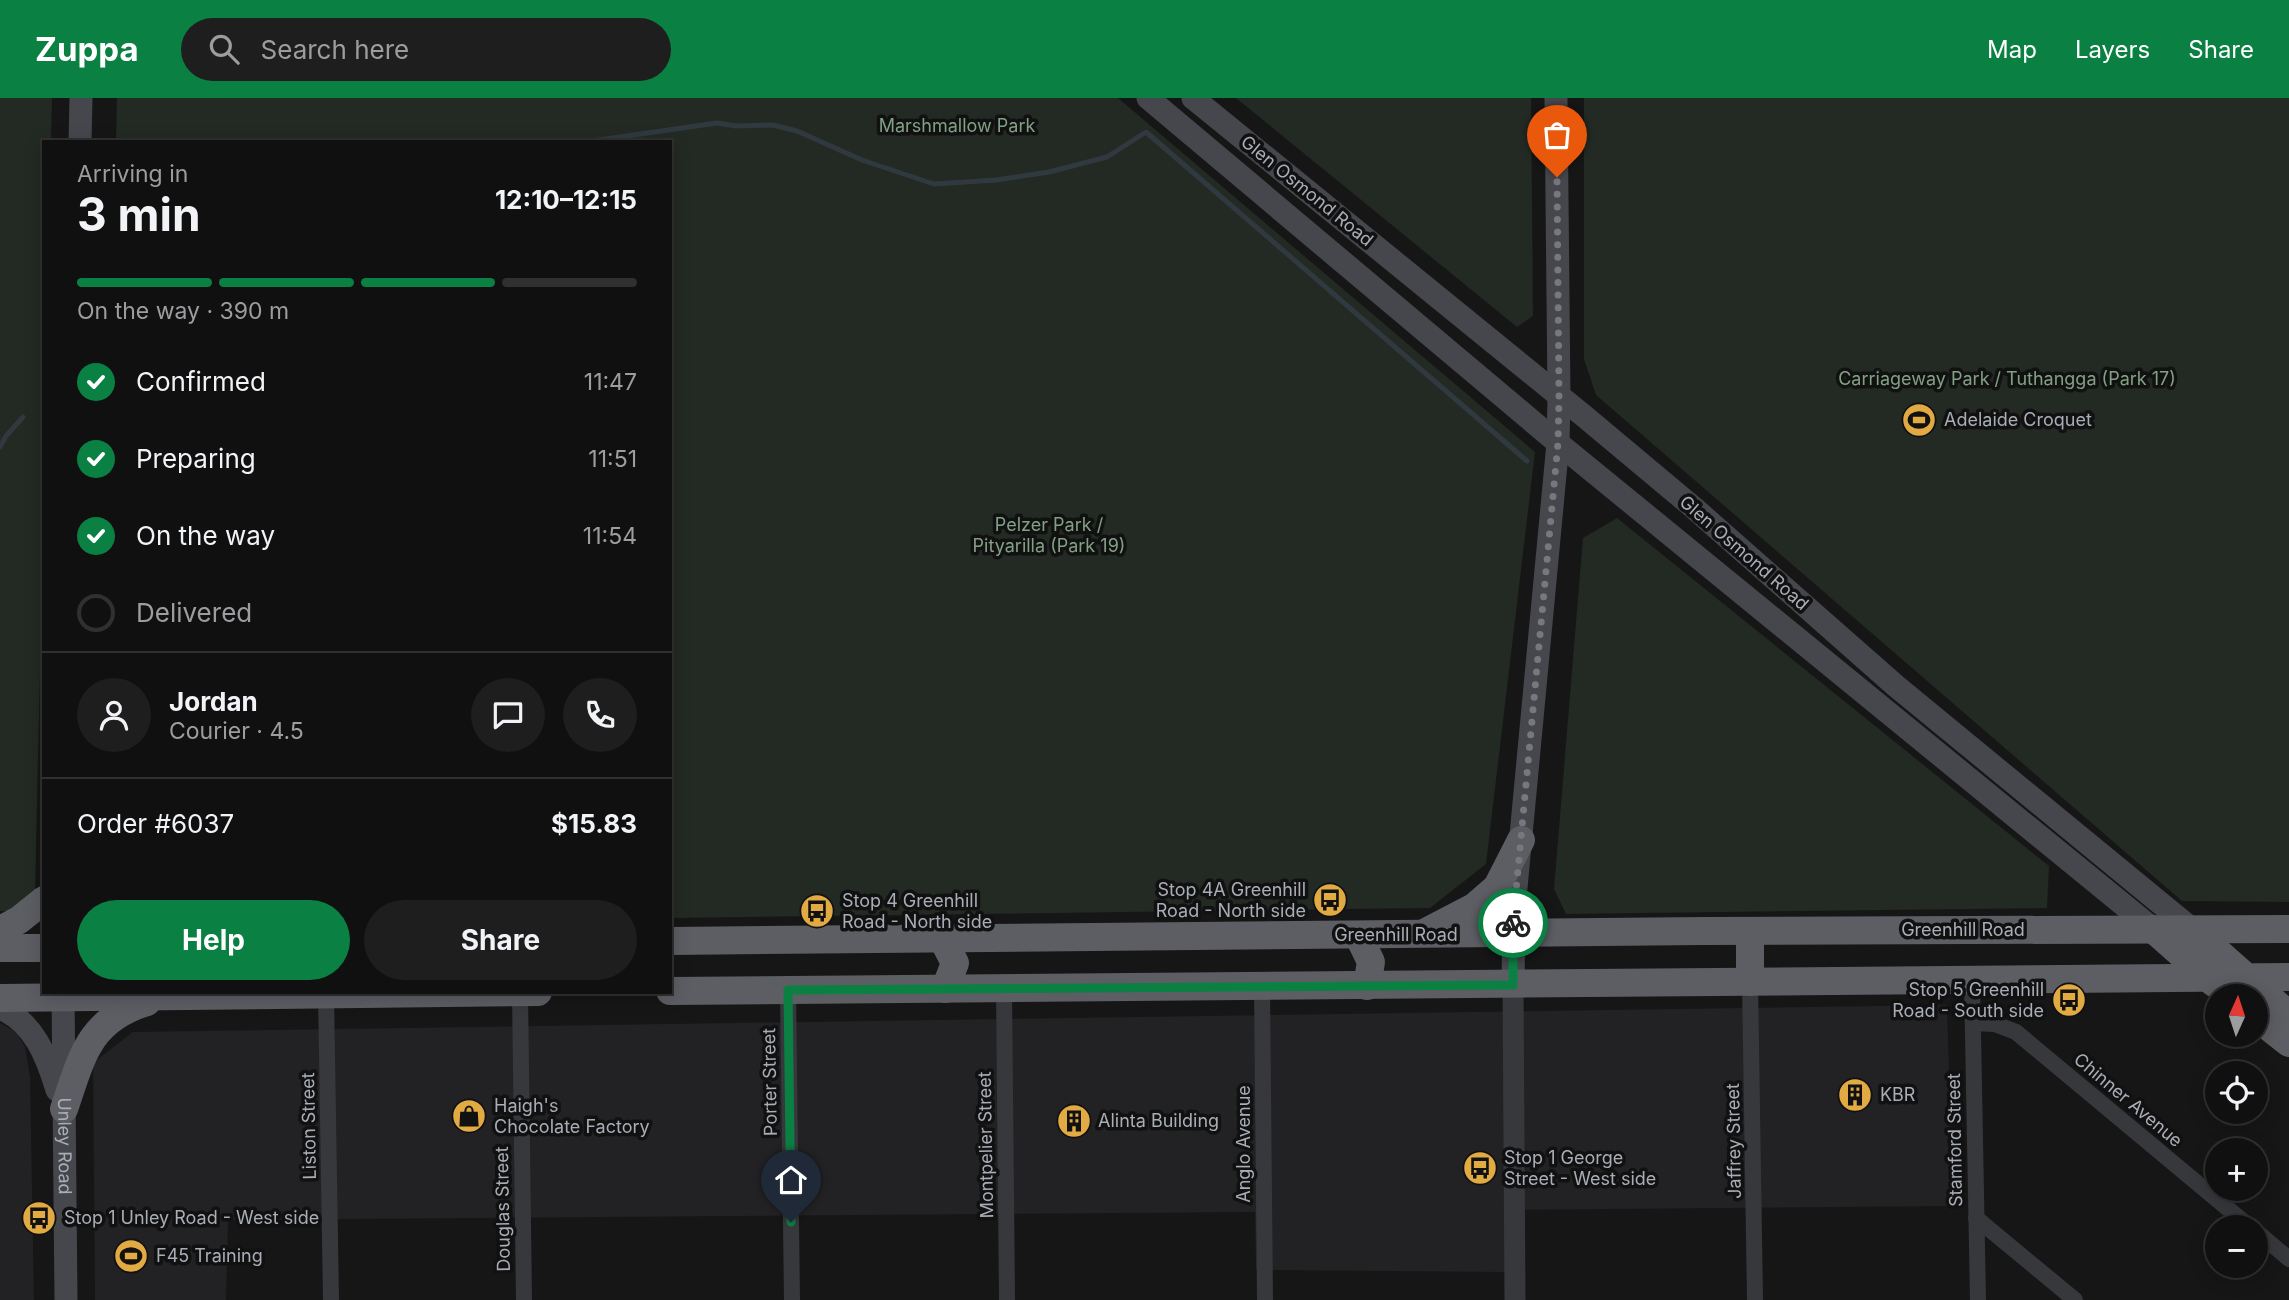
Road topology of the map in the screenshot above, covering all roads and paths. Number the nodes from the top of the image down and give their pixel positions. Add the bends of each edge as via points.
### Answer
1 (81, 98) edge
2 (1148, 98) edge
3 (1193, 98) edge
4 (1556, 98) edge
5 (80, 140) edge
6 (1559, 397) junction
7 (1558, 443) junction
8 (1521, 840) junction
9 (42, 902) edge
10 (2153, 929) junction
11 (2289, 929) edge
12 (0, 930) edge
13 (2193, 930) junction
14 (1750, 931) junction
15 (1512, 934) junction
16 (1358, 935) junction
17 (1421, 935) junction
18 (942, 938) junction
19 (672, 942) edge
20 (42, 947) edge
21 (0, 948) edge
22 (2289, 977) edge
23 (2208, 978) junction
24 (1972, 980) junction
25 (1751, 982) junction
26 (2229, 984) edge
27 (2237, 984) edge
28 (2254, 984) edge
29 (1513, 985) junction
30 (1367, 986) junction
31 (1262, 987) junction
32 (672, 989) edge
33 (945, 989) junction
34 (1004, 989) junction
35 (788, 990) junction
36 (244, 994) edge
37 (326, 994) joint
38 (520, 994) edge
39 (63, 995) edge
40 (166, 996) junction
41 (0, 998) edge
42 (2268, 1003) edge
43 (0, 1009) edge
44 (2289, 1015) edge
45 (1973, 1023) junction
46 (2268, 1026) edge
47 (2289, 1043) edge
48 (64, 1109) junction
49 (2236, 1215) edge
50 (1976, 1218) junction
51 (2268, 1241) edge
52 (2289, 1259) edge
53 (66, 1300) edge
54 (331, 1300) edge
55 (524, 1300) edge
56 (792, 1300) edge
57 (1007, 1300) edge
58 (1265, 1300) edge
59 (1515, 1300) edge
60 (1755, 1300) edge
61 (1978, 1300) edge
62 (2075, 1300) edge

1 - 5 main road
2 - 7 main road, Glen Osmond Road
3 - 6 main road, Glen Osmond Road
4 - 6 main road
6 - 7 main road
6 - 13 main road, Glen Osmond Road via 1694,508 1896,686
7 - 8 main road
7 - 10 main road, Glen Osmond Road
8 - 15 main road
8 - 17 highway via 1497,887 1474,906
9 - 12 highway
10 - 13 highway, Greenhill Road
10 - 14 highway, Greenhill Road
10 - 23 highway, Glen Osmond Road
11 - 13 highway, Greenhill Road
13 - 27 highway, Glen Osmond Road
14 - 15 highway, Greenhill Road
14 - 25 highway
15 - 17 highway, Greenhill Road
15 - 29 main road
16 - 17 highway, Greenhill Road
16 - 18 highway, Greenhill Road
16 - 30 highway via 1371,962
18 - 19 highway, Greenhill Road
18 - 33 highway via 955,963
20 - 21 highway
22 - 28 highway
23 - 24 highway
23 - 26 highway, Glen Osmond Road
24 - 25 highway
24 - 45 street, Stamford Street
25 - 29 highway
25 - 60 street, Jaffrey Street
29 - 30 highway
29 - 59 street
30 - 31 highway
31 - 34 highway
31 - 58 street, Anglo Avenue
32 - 35 highway
33 - 34 highway
33 - 35 highway
34 - 57 street, Montpelier Street
35 - 56 street, Porter Street
36 - 37 highway
36 - 40 highway
37 - 54 street, Liston Street
38 - 55 street, Douglas Street
39 - 40 highway
39 - 41 highway
39 - 48 main road, Unley Road
40 - 48 highway via 120,1012 104,1024 90,1041
42 - 44 highway, Glen Osmond Road
43 - 48 main road via 26,1024 47,1057
45 - 49 street, Chinner Avenue via 1996,1024 2016,1032
45 - 50 street, Stamford Street
46 - 47 highway
48 - 53 main road, Unley Road
50 - 61 street, Stamford Street
50 - 62 street
51 - 52 street

